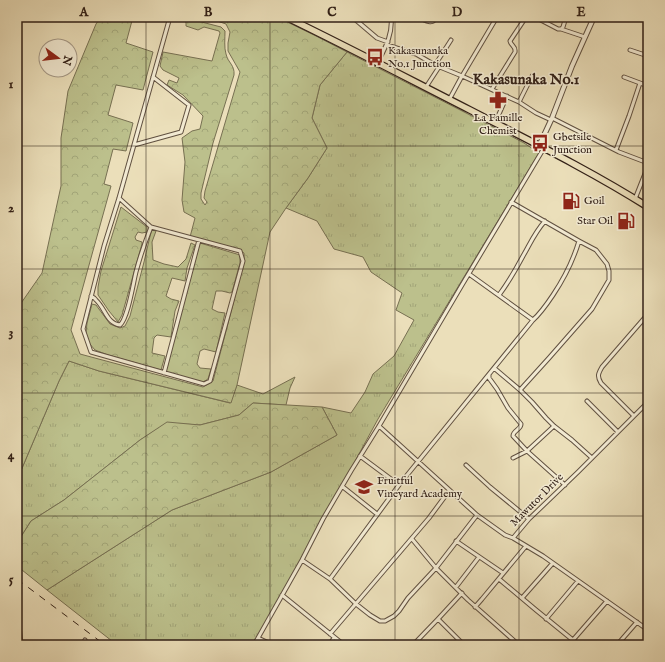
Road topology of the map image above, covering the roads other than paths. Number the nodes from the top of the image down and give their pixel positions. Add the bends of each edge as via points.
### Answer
1 (170, 17) edge
2 (286, 17) edge
3 (352, 17) edge
4 (391, 17) edge
5 (418, 17) edge
6 (436, 17) edge
7 (498, 17) edge
8 (526, 17) edge
9 (534, 17) edge
10 (566, 17) edge
11 (594, 17) edge
12 (298, 20) edge
13 (561, 29) junction
14 (585, 37) junction
15 (451, 40) dead end
16 (387, 44) junction
17 (630, 50) dead end
18 (648, 56) edge
19 (377, 63) junction
20 (435, 65) junction
21 (439, 66) junction
22 (462, 76) junction
23 (532, 76) dead end
24 (153, 77) junction
25 (624, 77) dead end
26 (640, 83) junction
27 (648, 86) edge
28 (426, 88) junction
29 (492, 89) junction
30 (507, 96) junction
31 (449, 100) junction
32 (519, 102) junction
33 (552, 119) junction
34 (494, 123) junction
35 (134, 145) junction
36 (542, 147) junction
37 (616, 150) junction
38 (648, 163) edge
39 (648, 166) edge
40 (647, 172) edge
41 (119, 198) junction
42 (635, 199) junction
43 (511, 202) junction
44 (648, 207) edge
45 (545, 221) junction
46 (151, 227) junction
47 (198, 240) junction
48 (579, 241) junction
49 (469, 274) junction
50 (499, 295) junction
51 (91, 296) junction
52 (648, 314) edge
53 (533, 320) junction
54 (494, 368) junction
55 (164, 373) junction
56 (489, 376) junction
57 (520, 390) junction
58 (587, 401) dead end
59 (648, 402) edge
60 (634, 416) junction
61 (379, 426) junction
62 (554, 426) junction
63 (618, 432) junction
64 (527, 451) junction
65 (360, 456) junction
66 (513, 458) dead end
67 (592, 458) junction
68 (418, 462) junction
69 (466, 465) dead end
70 (399, 485) junction
71 (565, 485) junction
72 (343, 487) junction
73 (449, 491) junction
74 (377, 514) junction
75 (476, 515) junction
76 (529, 519) junction
77 (513, 538) junction
78 (412, 539) junction
79 (456, 542) junction
80 (526, 546) junction
81 (479, 557) junction
82 (302, 560) junction
83 (552, 564) junction
84 (436, 568) junction
85 (503, 573) junction
86 (330, 579) junction
87 (499, 579) junction
88 (578, 581) junction
89 (456, 587) junction
90 (462, 593) junction
91 (282, 594) junction
92 (522, 598) junction
93 (607, 601) junction
94 (356, 604) junction
95 (17, 607) edge
96 (475, 607) junction
97 (17, 615) edge
98 (438, 619) junction
99 (546, 619) junction
100 (637, 622) junction
101 (648, 630) edge
102 (330, 634) junction
103 (258, 638) junction
104 (334, 638) junction
105 (85, 640) dead end
106 (573, 640) junction
107 (21, 645) edge
108 (82, 645) edge
109 (254, 645) edge
110 (273, 645) edge
111 (329, 645) edge
112 (344, 645) edge
113 (413, 645) edge
114 (464, 645) edge
115 (519, 645) edge
116 (579, 645) edge
117 (617, 645) edge

1 - 24 street
2 - 12 highway
3 - 16 street
4 - 16 street via 392,24
5 - 6 street via 432,22
7 - 22 street
8 - 29 street via 510,41 516,49 515,52
9 - 13 street
10 - 13 street
11 - 14 street
12 - 19 highway
13 - 14 street
14 - 33 street
15 - 20 street
16 - 19 street
16 - 20 street via 416,54
17 - 18 street
19 - 28 highway
20 - 21 street
21 - 22 street
21 - 28 street
22 - 29 street
22 - 31 street
23 - 32 street
24 - 35 street
24 - 35 street via 189,105 181,132
25 - 26 street
26 - 27 street
26 - 37 street
28 - 31 highway
29 - 30 street
30 - 32 street
30 - 34 street
31 - 34 highway
32 - 33 street
33 - 36 street
33 - 37 street
34 - 36 highway
35 - 41 street
36 - 42 highway
36 - 43 street
37 - 38 street
39 - 40 street
40 - 42 street
41 - 46 street
41 - 51 street
42 - 44 highway
43 - 45 street
43 - 49 street
45 - 48 street
45 - 50 street
46 - 47 street
46 - 51 street via 123,322 120,325 112,323 97,300
47 - 55 street
47 - 55 street via 240,251 244,261 210,381 204,384
48 - 53 street via 562,282
48 - 57 street via 596,250 607,264 609,280 592,309
49 - 50 street
49 - 61 street
50 - 53 street
51 - 55 street via 83,329 91,352
52 - 60 street via 598,375 601,383
53 - 54 street
54 - 56 street
54 - 57 street
56 - 64 street via 521,424 513,436
56 - 68 street
57 - 62 street
58 - 63 street
59 - 60 street, Mawutor Drive
60 - 63 street, Mawutor Drive
61 - 65 street
61 - 68 street, Mawutor Drive
62 - 64 street
62 - 67 street
63 - 67 street, Mawutor Drive
64 - 66 street
64 - 71 street
65 - 70 street
65 - 72 street
67 - 71 street, Mawutor Drive
68 - 70 street
68 - 73 street, Mawutor Drive
69 - 76 street
70 - 74 street
71 - 76 street, Mawutor Drive
72 - 74 street
72 - 82 street
73 - 75 street, Mawutor Drive
73 - 78 street
74 - 86 street
75 - 77 street, Mawutor Drive
75 - 79 street
76 - 77 street, Mawutor Drive
77 - 80 street
78 - 84 street
78 - 94 street
79 - 81 street
79 - 84 street
80 - 83 street
80 - 85 street
81 - 85 street
81 - 89 street
82 - 86 street
82 - 91 street
83 - 88 street
83 - 92 street
84 - 89 street
84 - 94 street via 399,611 385,621 380,621
85 - 87 street
86 - 94 street
87 - 92 street
87 - 96 street
88 - 93 street
88 - 99 street
89 - 90 street
90 - 96 street
90 - 98 street
91 - 102 street
91 - 103 street
92 - 99 street
93 - 100 street
93 - 106 street
94 - 102 street
95 - 97 street
96 - 115 street
97 - 107 street
98 - 113 street
98 - 114 street
99 - 106 street
100 - 101 street
100 - 117 street
102 - 104 street
103 - 109 street
103 - 110 street
104 - 111 street
104 - 112 street
105 - 108 street
106 - 116 street

